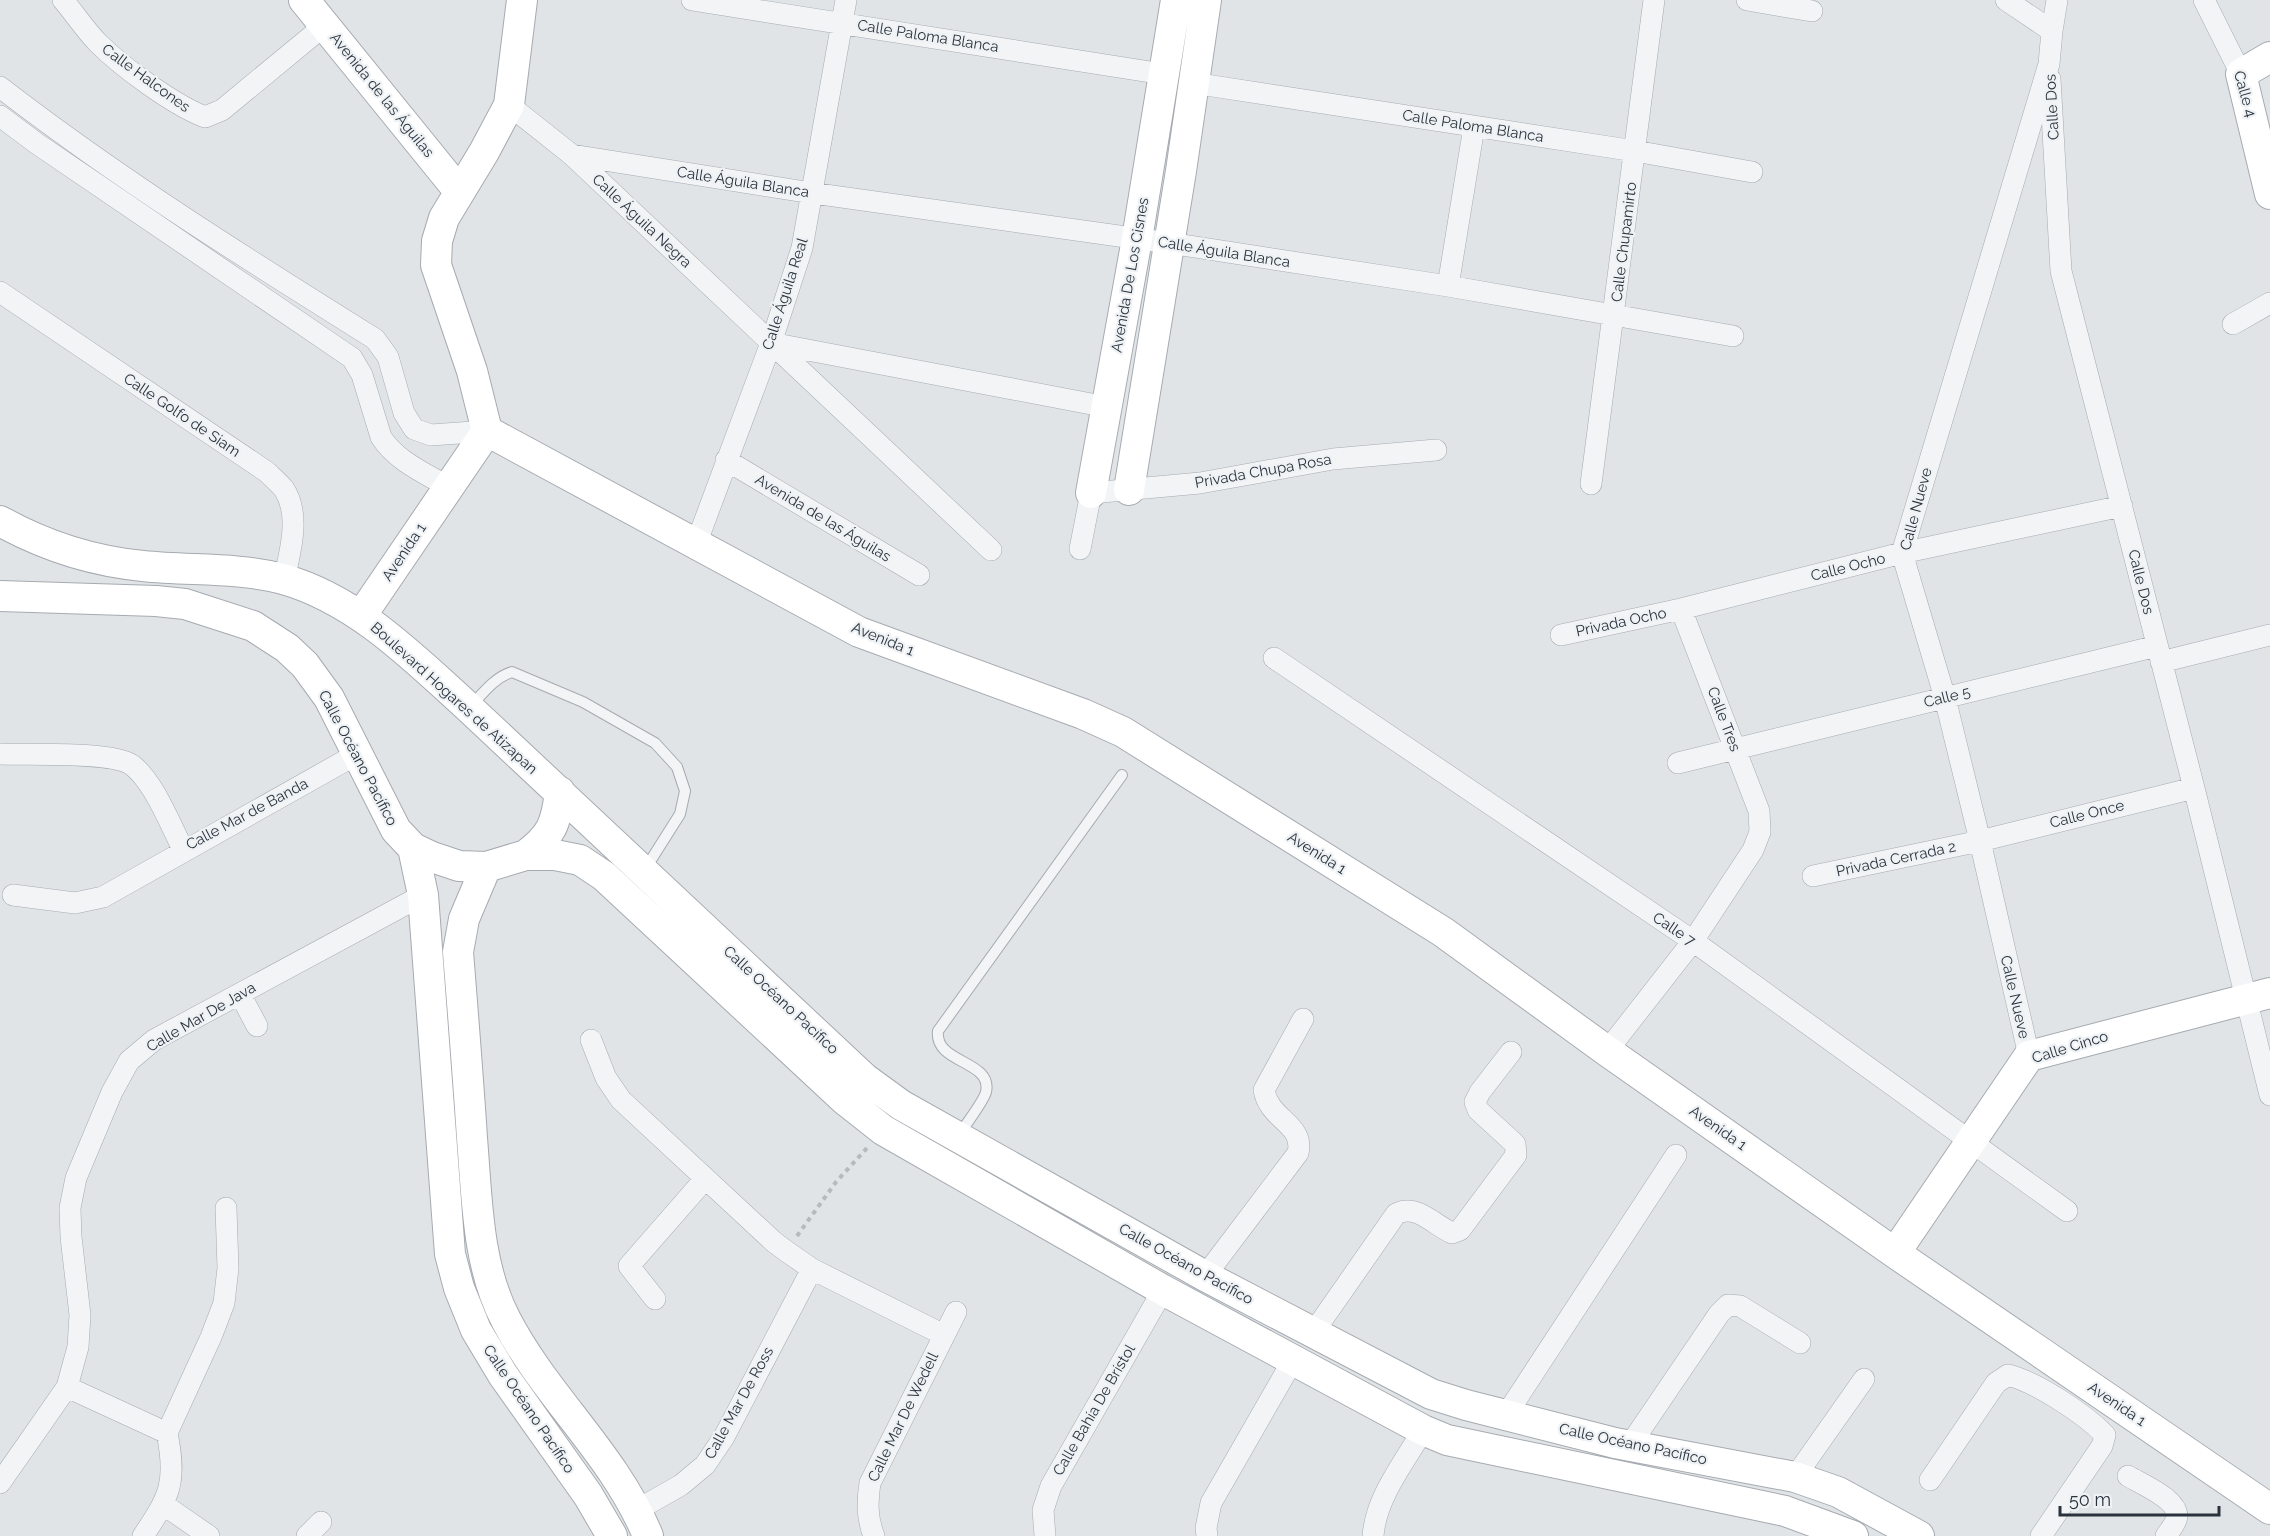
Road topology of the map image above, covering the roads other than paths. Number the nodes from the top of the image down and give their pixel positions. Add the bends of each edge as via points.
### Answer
1 (63, 0) edge
2 (304, 0) edge
3 (522, 0) edge
4 (692, 0) edge
5 (846, 0) edge
6 (1176, 0) edge
7 (1206, 0) edge
8 (1654, 0) edge
9 (1747, 0) edge
10 (2006, 0) edge
11 (2057, 0) edge
12 (2204, 0) edge
13 (1812, 11) dead end
14 (842, 22) junction
15 (325, 25) junction
16 (2052, 32) junction
17 (2270, 57) edge
18 (2049, 64) junction
19 (1163, 74) junction
20 (2241, 74) junction
21 (1193, 83) junction
22 (0, 87) edge
23 (509, 105) junction
24 (0, 116) edge
25 (48, 124) junction
26 (1474, 127) junction
27 (36, 143) junction
28 (1635, 151) junction
29 (572, 155) junction
30 (1752, 172) dead end
31 (459, 191) junction
32 (812, 194) junction
33 (2270, 195) edge
34 (1137, 238) junction
35 (1169, 243) junction
36 (234, 251) junction
37 (221, 270) junction
38 (1448, 286) junction
39 (0, 292) edge
40 (2270, 303) edge
41 (1615, 315) junction
42 (2233, 324) dead end
43 (1733, 336) dead end
44 (375, 339) junction
45 (771, 343) junction
46 (352, 358) junction
47 (1107, 407) junction
48 (488, 431) junction
49 (432, 435) junction
50 (1436, 450) dead end
51 (726, 460) junction
52 (412, 465) junction
53 (1591, 484) dead end
54 (448, 487) junction
55 (1129, 490) junction
56 (1091, 493) junction
57 (2122, 506) junction
58 (0, 521) edge
59 (696, 544) junction
60 (1080, 549) dead end
61 (991, 550) dead end
62 (1902, 553) junction
63 (919, 575) dead end
64 (285, 580) junction
65 (0, 596) edge
66 (1681, 609) junction
67 (361, 616) junction
68 (1561, 635) dead end
69 (2270, 636) edge
70 (2159, 654) junction
71 (1274, 658) dead end
72 (1945, 698) junction
73 (469, 708) junction
74 (1736, 750) junction
75 (0, 754) edge
76 (357, 754) junction
77 (1678, 763) dead end
78 (1122, 775) dead end
79 (2194, 788) junction
80 (560, 792) junction
81 (1980, 841) junction
82 (413, 848) junction
83 (184, 851) junction
84 (526, 855) junction
85 (486, 867) junction
86 (644, 871) junction
87 (1813, 876) dead end
88 (13, 895) dead end
89 (423, 895) junction
90 (1693, 941) junction
91 (240, 994) junction
92 (2258, 996) edge
93 (1303, 1019) dead end
94 (257, 1026) dead end
95 (591, 1040) dead end
96 (1607, 1051) junction
97 (1511, 1052) dead end
98 (2028, 1056) junction
99 (2270, 1095) edge
100 (958, 1137) junction
101 (1971, 1140) junction
102 (1676, 1155) dead end
103 (1016, 1169) junction
104 (705, 1179) junction
105 (999, 1197) junction
106 (226, 1208) dead end
107 (2067, 1211) dead end
108 (1895, 1253) junction
109 (812, 1269) junction
110 (1205, 1276) junction
111 (1163, 1290) junction
112 (655, 1299) dead end
113 (956, 1312) dead end
114 (1314, 1333) junction
115 (944, 1335) junction
116 (1800, 1342) dead end
117 (1293, 1360) junction
118 (1864, 1379) dead end
119 (67, 1387) junction
120 (1506, 1415) junction
121 (1423, 1430) junction
122 (167, 1433) junction
123 (1630, 1445) junction
124 (2128, 1476) dead end
125 (1795, 1477) junction
126 (1930, 1480) dead end
127 (0, 1483) edge
128 (164, 1505) junction
129 (1869, 1508) junction
130 (2270, 1509) edge
131 (643, 1527) edge
132 (143, 1536) edge
133 (209, 1536) edge
134 (612, 1536) edge
135 (874, 1536) edge
136 (1045, 1536) edge
137 (1207, 1536) edge
138 (1373, 1536) edge
139 (1853, 1536) edge
140 (1858, 1536) edge
141 (1919, 1536) edge
142 (2041, 1536) edge
143 (2166, 1536) edge

1 - 15 street, Calle Halcones via 118,61 187,110 206,117 222,110
2 - 15 street, Avenida de las Águilas
3 - 23 street
4 - 14 street, Calle Paloma Blanca
5 - 14 street, Calle Águila Real
6 - 19 street, Avenida De Los Cisnes
7 - 21 street
8 - 28 street, Calle Chupamirto
9 - 13 street
10 - 16 street
11 - 16 street, Calle Nueve
12 - 20 street, Calle 4
14 - 19 street, Calle Paloma Blanca
14 - 32 street, Calle Águila Real
15 - 31 street, Avenida de las Águilas
16 - 18 street, Calle Nueve
17 - 20 street
18 - 57 street, Calle Dos via 2061,271
18 - 62 street, Calle Nueve
19 - 34 street, Avenida De Los Cisnes
20 - 33 street, Calle 4
21 - 26 street, Calle Paloma Blanca
21 - 35 street
22 - 25 street
23 - 29 street, Calle Águila Negra
23 - 31 street
24 - 27 street
25 - 27 street
25 - 36 street
26 - 28 street, Calle Paloma Blanca
26 - 38 street
27 - 37 street
28 - 30 street, Calle Paloma Blanca
28 - 41 street, Calle Chupamirto
29 - 32 street, Calle Águila Blanca
29 - 45 street, Calle Águila Negra
31 - 48 street via 444,218 437,241 436,265
32 - 34 street, Calle Águila Blanca
32 - 45 street, Calle Águila Real via 802,248
34 - 35 street, Calle Águila Blanca
34 - 47 street, Avenida De Los Cisnes
35 - 38 street, Calle Águila Blanca
35 - 55 street
36 - 37 street
36 - 44 street
37 - 46 street
38 - 41 street, Calle Águila Blanca
39 - 64 street, Calle Golfo de Siam via 267,472 284,490 292,513
40 - 42 street
41 - 43 street, Calle Águila Blanca
41 - 53 street, Calle Chupamirto
44 - 46 street
44 - 49 street via 388,357 408,422 414,429
45 - 47 street
45 - 51 street, Calle Águila Real
45 - 61 street, Calle Águila Negra
46 - 52 street via 362,375 381,437 396,455
47 - 56 street, Avenida De Los Cisnes
48 - 49 street
48 - 54 street, Avenida 1
48 - 59 street, Avenida 1
49 - 52 street
50 - 55 street, Privada Chupa Rosa via 1333,459 1200,483
51 - 59 street, Calle Águila Real
51 - 63 street, Avenida de las Águilas
52 - 54 street
54 - 67 street, Avenida 1
55 - 56 street, Privada Chupa Rosa
56 - 60 street, Avenida De Los Cisnes
57 - 62 street, Calle Ocho
57 - 70 street, Calle Dos
58 - 64 street, Boulevard Hogares de Atizapan via 61,550 95,559 256,573
59 - 96 street, Avenida 1 via 859,632 1123,732 1443,932
62 - 66 street, Calle Ocho
62 - 72 street, Calle Nueve
64 - 67 street, Boulevard Hogares de Atizapan via 316,591
65 - 76 street, Calle Océano Pacífico via 185,604 253,626 305,665 329,698
66 - 68 street, Privada Ocho
66 - 74 street, Calle Tres
67 - 73 street, Boulevard Hogares de Atizapan
69 - 70 street
70 - 72 street, Calle 5
70 - 79 street, Calle Dos
71 - 90 street, Calle 7
72 - 74 street, Calle 5
72 - 81 street, Calle Nueve
73 - 80 street, Boulevard Hogares de Atizapan
73 - 86 lane via 490,685 512,672 583,702 655,743 676,767 685,791 680,814
74 - 77 street, Calle 5
74 - 90 street, Calle Tres via 1759,811 1760,832 1753,850
75 - 83 street, Calle Mar de Banda via 111,757 130,764 147,781
76 - 82 street, Calle Océano Pacífico via 396,830
76 - 83 street, Calle Mar de Banda
78 - 100 lane via 938,1031 937,1040 943,1050 981,1073 985,1082 986,1093
79 - 81 street, Calle Once
79 - 92 street, Calle Dos
80 - 84 street via 552,830
80 - 86 street, Calle Océano Pacífico
81 - 87 street, Privada Cerrada 2
81 - 98 street, Calle Nueve
82 - 85 street, Calle Océano Pacífico via 459,866
82 - 89 street, Calle Océano Pacífico
83 - 88 street via 103,897 75,903
84 - 85 street, Calle Océano Pacífico
84 - 105 street, Calle Océano Pacífico via 580,860 604,876 845,1100 883,1130
85 - 131 street, Calle Océano Pacífico via 464,919 458,952 479,1217 487,1269 505,1319 606,1463
86 - 100 street, Calle Océano Pacífico via 864,1077 902,1105
89 - 91 street, Calle Mar De Java
89 - 134 street, Calle Océano Pacífico via 450,1254 459,1288 476,1330 503,1375 588,1495
90 - 96 street
90 - 101 street, Calle 7
91 - 94 street
91 - 119 street, Calle Mar De Java via 154,1040 129,1061 112,1092 76,1178 70,1208 80,1315 78,1347
92 - 98 street, Calle Cinco
92 - 99 street, Calle Dos
93 - 110 street via 1264,1090 1270,1108 1296,1133 1301,1143 1298,1153
95 - 104 street, Calle Mar De Wedell via 606,1078 621,1100
96 - 108 street, Avenida 1
97 - 114 street via 1475,1102 1478,1110 1515,1144 1516,1155 1460,1230 1452,1233 1414,1210 1396,1214
98 - 101 street, Calle Cinco
100 - 103 street, Calle Océano Pacífico
101 - 107 street, Calle 7
101 - 108 street, Calle Cinco
102 - 120 street
103 - 105 street
103 - 110 street, Calle Océano Pacífico
104 - 109 street, Calle Mar De Wedell
104 - 112 street via 629,1266
105 - 111 street, Calle Océano Pacífico
106 - 122 street via 228,1268 224,1303
108 - 130 street, Avenida 1
109 - 115 street, Calle Mar De Wedell
109 - 131 street, Calle Mar De Ross via 724,1437 705,1465
110 - 114 street, Calle Océano Pacífico
111 - 117 street, Calle Océano Pacífico
111 - 136 street, Calle Bahía De Brístol via 1051,1486 1043,1510
113 - 115 street, Calle Mar De Wedell
114 - 120 street, Calle Océano Pacífico via 1431,1394
115 - 135 street, Calle Mar De Wedell via 870,1483 867,1502
116 - 123 street via 1740,1306 1728,1305
117 - 121 street, Calle Océano Pacífico
117 - 137 street via 1210,1503
118 - 125 street
119 - 122 street
119 - 127 street, Calle Mar De Java
120 - 123 street, Calle Océano Pacífico
121 - 138 street via 1382,1500
121 - 139 street, Calle Océano Pacífico via 1447,1440 1785,1511
122 - 128 street via 172,1457 171,1483
123 - 125 street, Calle Océano Pacífico
124 - 143 street via 2172,1502 2177,1520
125 - 129 street, Calle Océano Pacífico
126 - 142 street via 1996,1383 2008,1375 2025,1379 2104,1435 2102,1446
128 - 132 street
128 - 133 street
129 - 140 street
129 - 141 street, Calle Océano Pacífico

